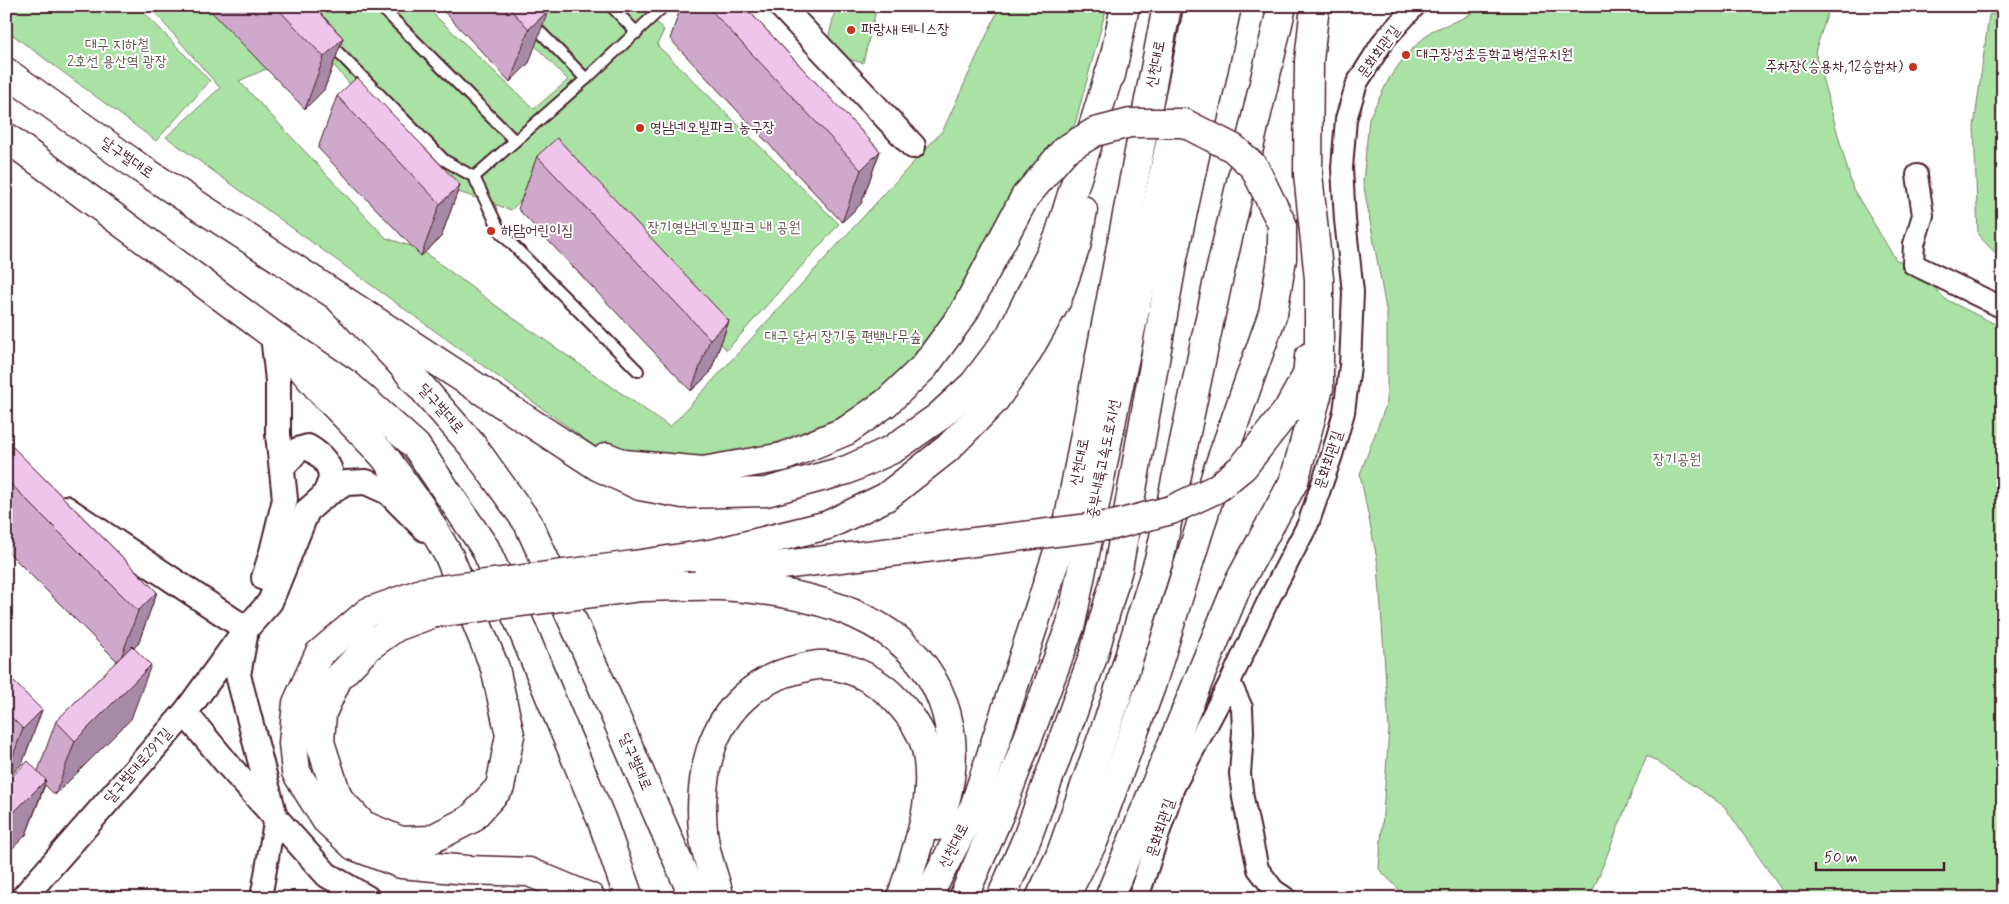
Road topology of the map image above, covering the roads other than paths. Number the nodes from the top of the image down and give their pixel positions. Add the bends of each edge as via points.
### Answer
1 (380, 6) edge
2 (515, 6) edge
3 (611, 6) edge
4 (664, 6) edge
5 (781, 6) edge
6 (1125, 6) edge
7 (1167, 6) edge
8 (1199, 6) edge
9 (1227, 6) edge
10 (1282, 6) edge
11 (1315, 6) edge
12 (1415, 6) edge
13 (636, 33) junction
14 (322, 36) edge
15 (1115, 56) junction
16 (6, 72) edge
17 (586, 79) junction
18 (6, 137) edge
19 (515, 141) junction
20 (912, 146) dead end
21 (1917, 175) dead end
22 (474, 177) junction
23 (1319, 279) junction
24 (337, 296) junction
25 (2003, 308) edge
26 (273, 335) junction
27 (638, 372) dead end
28 (556, 437) junction
29 (282, 467) junction
30 (48, 496) edge
31 (324, 496) junction
32 (448, 556) junction
33 (637, 576) junction
34 (429, 603) junction
35 (246, 629) junction
36 (1230, 682) junction
37 (185, 713) junction
38 (275, 817) junction
39 (1267, 891) edge
40 (571, 895) edge
41 (23, 898) edge
42 (261, 898) edge
43 (367, 898) edge
44 (629, 898) edge
45 (694, 898) edge
46 (720, 898) edge
47 (902, 898) edge
48 (927, 898) edge
49 (963, 898) edge
50 (1001, 898) edge
51 (1040, 898) edge
52 (1064, 898) edge
53 (1109, 898) edge
54 (1138, 898) edge
55 (1286, 898) edge

1 - 19 lane
2 - 17 lane
3 - 13 lane
4 - 13 lane
5 - 20 street
6 - 15 main road
7 - 48 main road, 신천대로 via 1069,518 974,807
8 - 49 main road, 중부내륙고속도로지선 via 1071,624 999,815
9 - 50 main road via 1173,258 1118,569 1093,657 1027,838
10 - 51 main road via 1217,285 1160,556 1117,696 1060,856
11 - 23 main road via 1309,61 1308,174
12 - 36 street, 문화회관길 via 1384,40 1357,83 1346,119 1342,168 1353,292 1350,366 1344,412 1308,524
13 - 17 lane
14 - 22 lane via 444,160
15 - 28 main road via 1058,239 1010,336 974,384 936,418 892,449 846,470 766,492 683,494 640,486 599,467
15 - 33 main road via 1076,243 1057,300 1026,356 994,401 948,449 886,496 828,526
16 - 24 main road, 달구벌대로 via 140,168
17 - 19 lane
18 - 26 main road
19 - 22 lane
21 - 25 street via 1923,215 1914,244 1913,264
22 - 27 lane via 501,233
23 - 33 main road, bridge via 1307,375 1288,411 1243,467 1216,489 1171,510 1114,525 706,574
23 - 53 main road via 1319,388 1294,481 1238,584
24 - 28 main road
24 - 45 main road, 달구벌대로 via 472,445 528,522
26 - 29 street
26 - 32 main road via 384,456 420,506
26 - 44 main road via 348,385 416,446 485,548 602,821
28 - 52 main road, bridge via 624,464 703,471 783,457 846,431 886,403 924,366 963,314 1025,197 1065,150 1095,132 1130,123 1184,123 1233,148 1254,167 1282,224 1282,259 1273,313 1217,472 1151,686 1094,840
29 - 31 street via 298,450 308,447 318,453 331,477
29 - 35 street via 285,499 272,552
30 - 35 street
31 - 32 street via 346,483 366,482 388,492
31 - 35 street via 307,511 270,602
32 - 34 main road via 495,668 510,735 500,787 471,820 430,840 401,841 363,825 338,798 320,742 322,713 338,678 368,647
33 - 34 main road, bridge
33 - 47 main road via 785,593 850,611 880,626 903,643 923,665 937,686 946,710 952,735 953,763 944,809
34 - 40 main road via 368,612 319,654 296,702 293,743 296,772 326,820 354,846 401,864 529,872
35 - 37 street, 달구벌대로291길
35 - 38 street via 238,675
36 - 39 street via 1242,708 1242,798 1258,869
36 - 54 street, 문화회관길 via 1174,788
37 - 38 street
37 - 41 street, 달구벌대로291길
38 - 42 street
38 - 43 street via 327,874
39 - 55 street via 1274,890
46 - 47 main road via 707,853 703,823 706,770 719,728 729,712 759,684 790,670 823,664 857,673 876,683 893,696 921,733 927,752 930,796

